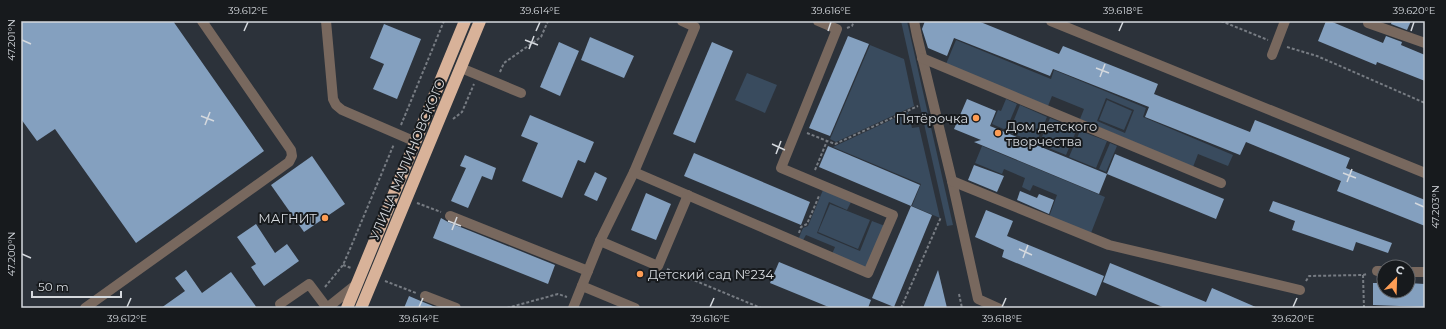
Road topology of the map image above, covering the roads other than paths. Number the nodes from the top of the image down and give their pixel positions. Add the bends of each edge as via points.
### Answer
1 (202, 21) edge
2 (326, 21) edge
3 (465, 21) edge
4 (480, 21) edge
5 (682, 21) edge
6 (818, 21) edge
7 (914, 21) edge
8 (1051, 21) edge
9 (1285, 21) edge
10 (1367, 22) edge
11 (696, 24) edge
12 (1425, 43) edge
13 (1272, 55) dead end
14 (922, 58) junction
15 (460, 68) junction
16 (521, 93) dead end
17 (416, 142) junction
18 (1424, 170) edge
19 (634, 172) junction
20 (952, 181) junction
21 (1220, 182) dead end
22 (688, 195) junction
23 (450, 216) road end
24 (600, 241) junction
25 (588, 270) junction
26 (356, 284) junction
27 (582, 286) junction
28 (1300, 290) road end
29 (425, 296) road end
30 (280, 304) dead end
31 (85, 308) edge
32 (327, 308) edge
33 (346, 308) edge
34 (361, 308) edge
35 (456, 308) edge
36 (573, 308) edge
37 (635, 308) edge
38 (998, 308) edge

1 - 31 street via 291,150 292,156 289,162
2 - 17 street via 333,99 336,105 342,110
3 - 17 highway, УЛИЦА МАЛИНОВСКОГО
4 - 15 highway, УЛИЦА МАЛИНОВСКОГО
5 - 11 street
6 - 22 street via 837,29 781,168 893,215 868,272
7 - 14 street
8 - 18 street
9 - 13 street
10 - 12 street
11 - 19 street
14 - 20 street
14 - 21 street
15 - 16 street
15 - 34 highway, УЛИЦА МАЛИНОВСКОГО
17 - 26 highway, УЛИЦА МАЛИНОВСКОГО
19 - 22 street
19 - 24 street
20 - 28 street via 1109,245
20 - 38 street via 978,299
22 - 24 street via 658,266
23 - 25 street
24 - 25 street
25 - 27 street
26 - 32 street
26 - 33 highway, УЛИЦА МАЛИНОВСКОГО
27 - 36 street
27 - 37 street
29 - 35 street
30 - 32 street via 309,284

